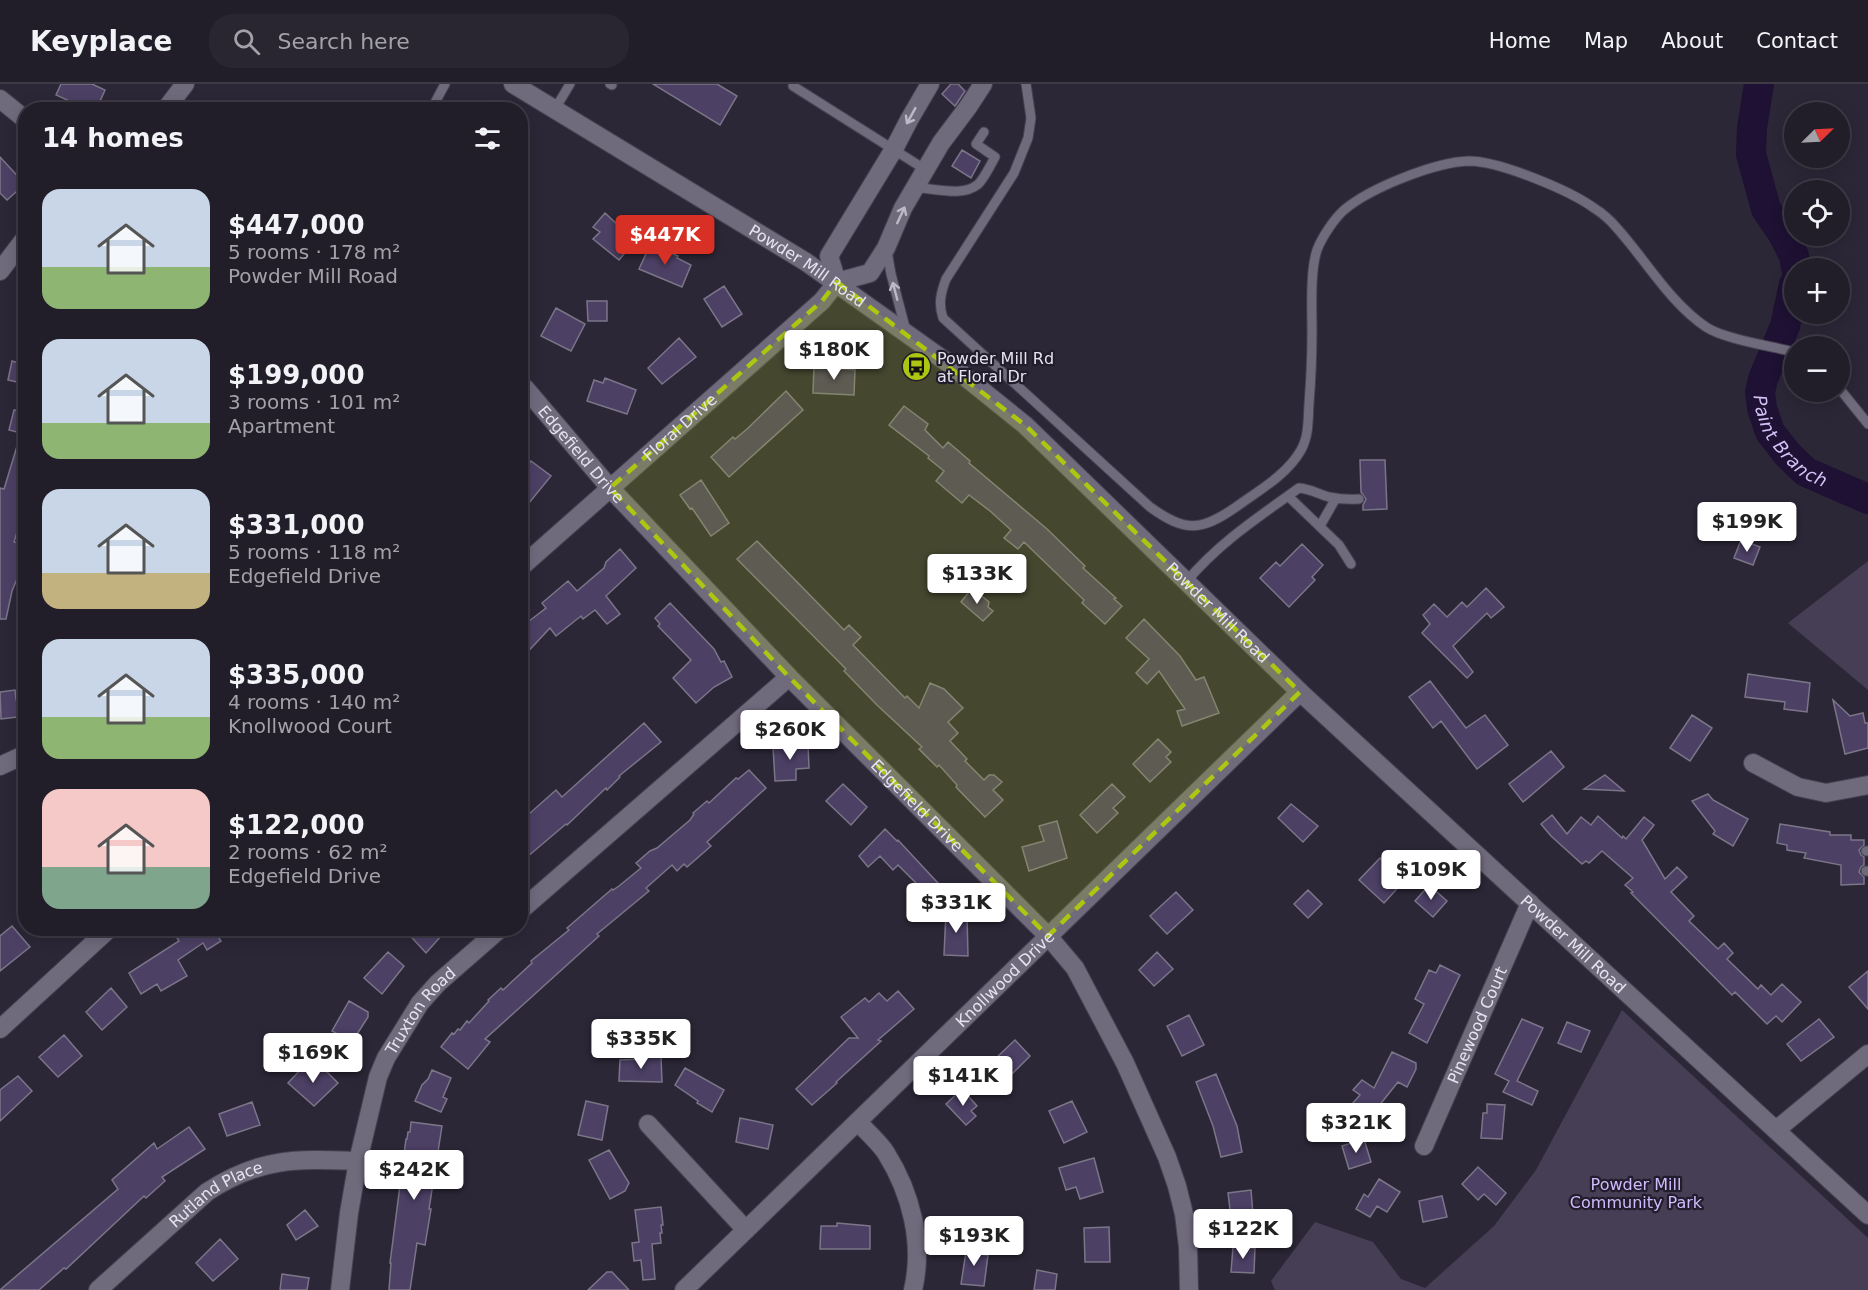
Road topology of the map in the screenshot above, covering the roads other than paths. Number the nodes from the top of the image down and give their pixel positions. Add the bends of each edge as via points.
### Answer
1 (185, 84) edge
2 (445, 84) edge
3 (513, 84) edge
4 (570, 84) edge
5 (930, 84) edge
6 (983, 84) edge
7 (1026, 84) edge
8 (793, 86) dead end
9 (0, 99) edge
10 (171, 102) edge
11 (435, 102) edge
12 (555, 109) junction
13 (18, 114) edge
14 (984, 132) dead end
15 (894, 149) junction
16 (926, 170) junction
17 (916, 188) junction
18 (18, 247) edge
19 (886, 248) junction
20 (0, 271) edge
21 (837, 282) junction
22 (907, 333) junction
23 (1784, 350) edge
24 (528, 392) edge
25 (1850, 402) edge
26 (1868, 424) edge
27 (610, 488) junction
28 (1288, 496) junction
29 (1336, 498) junction
30 (1359, 499) dead end
31 (1320, 526) junction
32 (528, 561) edge
33 (1351, 564) dead end
34 (1186, 582) junction
35 (789, 677) junction
36 (1300, 692) junction
37 (18, 758) edge
38 (1753, 763) dead end
39 (0, 766) edge
40 (1868, 785) edge
41 (1530, 903) junction
42 (528, 904) edge
43 (101, 936) edge
44 (492, 936) edge
45 (1048, 936) junction
46 (0, 1029) edge
47 (1868, 1054) edge
48 (858, 1122) junction
49 (648, 1124) dead end
50 (1776, 1130) junction
51 (1424, 1146) dead end
52 (358, 1161) junction
53 (1868, 1215) edge
54 (746, 1230) junction
55 (98, 1290) edge
56 (340, 1290) edge
57 (684, 1290) edge
58 (913, 1290) edge
59 (1189, 1290) edge

1 - 10 street
2 - 11 lane
3 - 12 street, Powder Mill Road
4 - 12 lane
5 -> 15 street
6 - 16 street
7 - 23 lane via 1031,118 1028,138 1014,173 946,279 941,291 943,318 1150,507 1179,525 1220,519 1296,459 1307,432 1317,250 1344,211 1369,193 1411,175 1469,161 1546,183 1595,208 1706,327
8 - 15 lane
9 - 13 street
12 - 21 street, Powder Mill Road
14 - 17 lane via 976,144 995,157 977,185 952,193
15 - 16 lane
15 - 21 street via 829,256
16 - 17 street
19 -> 17 street
18 - 20 street
19 - 21 street via 870,273
22 -> 19 lane
21 - 22 street, Powder Mill Road
21 - 27 street, Floral Drive via 822,301
22 - 34 street, Powder Mill Road via 1025,425
24 - 27 street, Edgefield Drive
25 - 26 lane
27 - 32 street, Floral Drive
27 - 35 street, Edgefield Drive
28 - 29 lane via 1299,488
28 - 31 lane
28 - 34 lane via 1206,558
29 - 30 lane
29 - 31 lane
31 - 33 lane
34 - 36 street, Powder Mill Road
35 - 42 street
35 - 45 street, Edgefield Drive
36 - 41 street, Powder Mill Road
36 - 45 street, Knollwood Drive
37 - 39 street
38 - 40 street via 1798,787 1826,793
41 - 50 street, Powder Mill Road
41 - 51 street, Pinewood Court
43 - 46 street
44 - 52 street, Truxton Road via 438,983 411,1016 386,1058
45 - 48 street, Knollwood Drive
45 - 59 street, Edgefield Drive via 1075,968 1125,1063 1167,1157 1184,1214
47 - 50 street
48 - 54 street, Knollwood Drive
48 - 58 street via 885,1151 907,1192 918,1254
49 - 54 street
50 - 53 street, Powder Mill Road
52 - 55 street, Rutland Place via 277,1162 237,1174 207,1192
52 - 56 street, Truxton Road
54 - 57 street, Knollwood Drive

